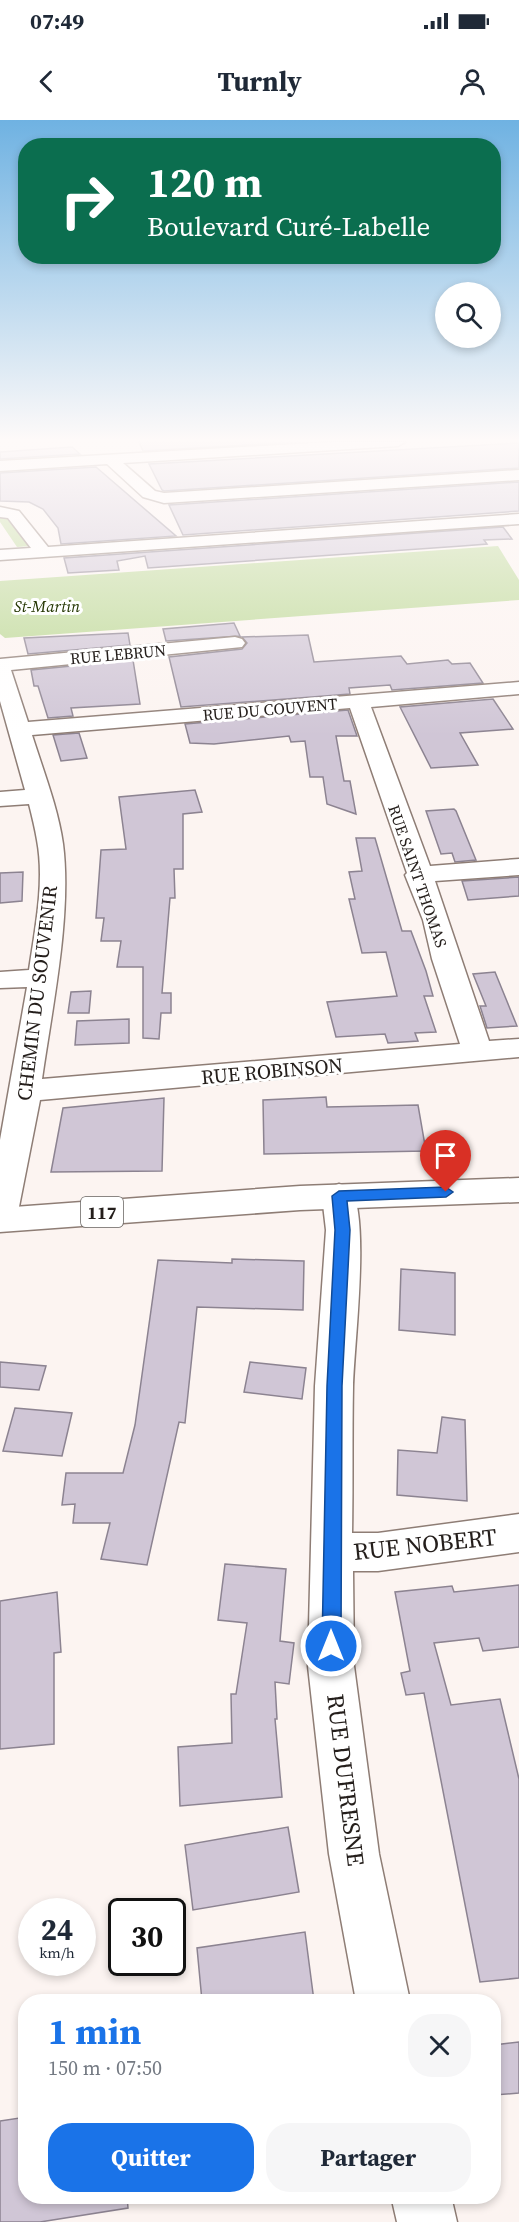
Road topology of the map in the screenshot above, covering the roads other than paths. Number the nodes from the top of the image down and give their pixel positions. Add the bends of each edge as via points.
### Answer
1 (34, 540) edge
2 (215, 540) edge
3 (7, 550) edge
4 (43, 552) junction
5 (235, 643) dead end
6 (0, 665) edge
7 (519, 688) edge
8 (358, 701) junction
9 (20, 729) junction
10 (0, 788) edge
11 (37, 790) junction
12 (0, 799) edge
13 (519, 867) edge
14 (418, 875) junction
15 (43, 978) junction
16 (0, 980) edge
17 (519, 1048) edge
18 (478, 1052) junction
19 (25, 1091) junction
20 (519, 1190) edge
21 (339, 1196) junction
22 (0, 1218) edge
23 (519, 1533) edge
24 (331, 1552) junction
25 (382, 1994) edge
26 (424, 2204) edge
27 (427, 2222) edge

1 - 4 street
2 - 4 street
3 - 4 street
5 - 6 street, RUE LEBRUN
6 - 9 street, CHEMIN DU SOUVENIR
7 - 8 street, RUE DU COUVENT
8 - 9 street, RUE DU COUVENT
8 - 14 street, RUE SAINT THOMAS
9 - 11 street, CHEMIN DU SOUVENIR
10 - 11 street
11 - 12 street
11 - 15 street, CHEMIN DU SOUVENIR via 52,863
13 - 14 street
14 - 18 street, RUE SAINT THOMAS
15 - 16 street
15 - 19 street, CHEMIN DU SOUVENIR
17 - 18 street, RUE ROBINSON
18 - 19 street, RUE ROBINSON
19 - 22 street, CHEMIN DU SOUVENIR
20 - 21 street, 117
21 - 22 street, 117
21 - 24 street, RUE DUFRESNE via 343,1230 334,1386
23 - 24 street, RUE NOBERT via 378,1552
24 - 25 street, RUE DUFRESNE via 333,1678 354,1854
26 - 27 street

